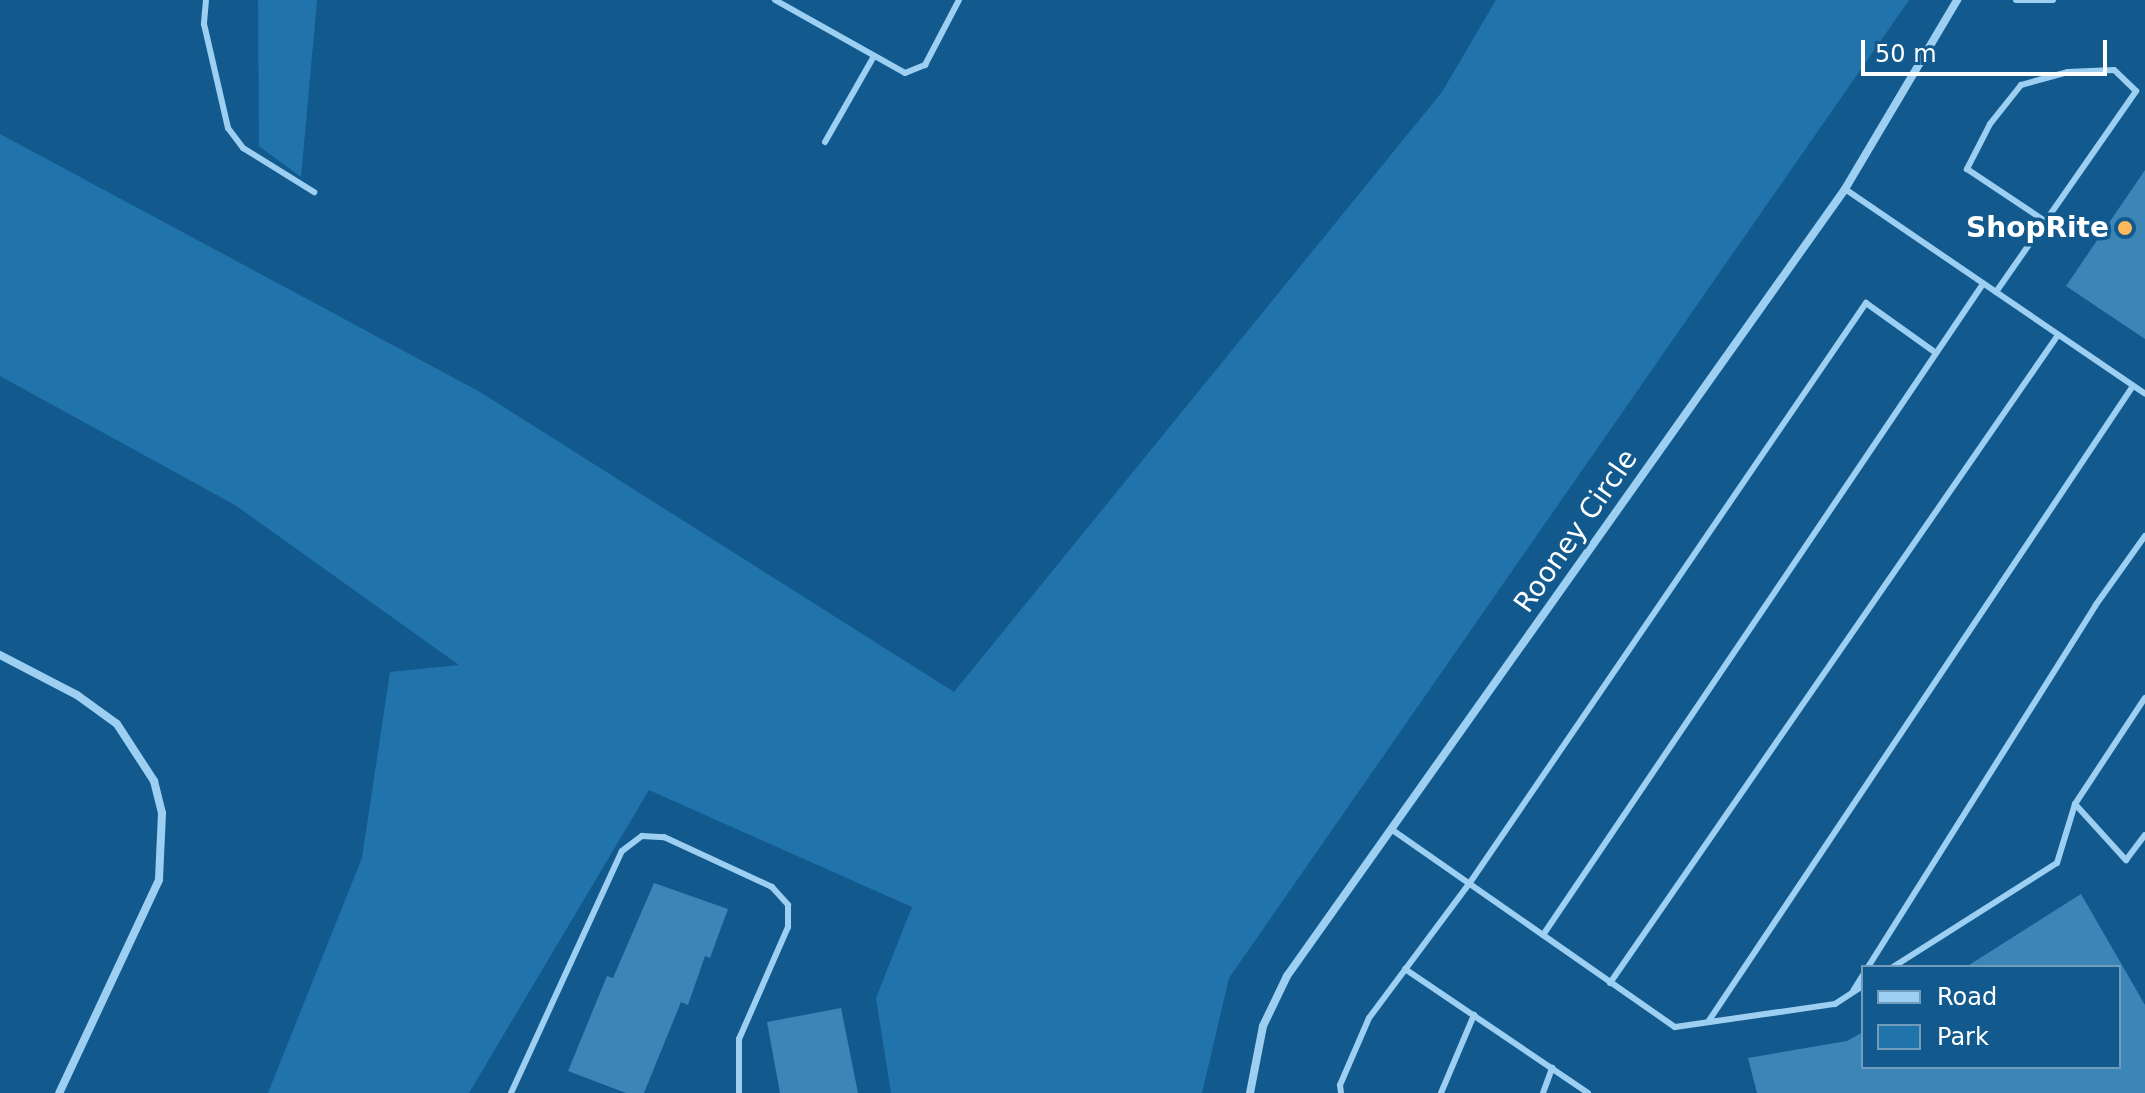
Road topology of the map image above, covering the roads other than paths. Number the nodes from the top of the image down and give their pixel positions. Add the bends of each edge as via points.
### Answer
1 (206, 0) edge
2 (775, 0) edge
3 (959, 0) edge
4 (1957, 0) edge
5 (2016, 0) edge
6 (2053, 0) edge
7 (874, 56) junction
8 (825, 142) dead end
9 (1845, 189) junction
10 (314, 192) dead end
11 (2045, 221) junction
12 (1983, 284) junction
13 (1996, 292) junction
14 (2058, 335) junction
15 (1936, 353) junction
16 (2133, 386) junction
17 (2145, 394) edge
18 (2145, 536) edge
19 (0, 655) edge
20 (2145, 698) edge
21 (2075, 804) junction
22 (1391, 829) junction
23 (2145, 835) edge
24 (1469, 884) junction
25 (1543, 935) junction
26 (1869, 965) edge
27 (1896, 965) edge
28 (1405, 969) junction
29 (1861, 978) edge
30 (1610, 983) junction
31 (1861, 987) edge
32 (1851, 994) junction
33 (1474, 1015) junction
34 (1708, 1022) junction
35 (1552, 1068) junction
36 (59, 1093) edge
37 (511, 1093) edge
38 (739, 1093) edge
39 (1250, 1093) edge
40 (1341, 1093) edge
41 (1441, 1093) edge
42 (1543, 1093) edge
43 (1588, 1093) edge

1 - 10 lane via 204,24 228,128 243,148
2 - 7 lane
3 - 7 lane via 925,65 905,73
4 - 9 street, Rooney Circle
5 - 6 lane
7 - 8 lane
9 - 12 lane
9 - 22 street, Rooney Circle
11 - 11 lane via 2136,91 2114,70 2068,72 2021,85 1990,124 1967,169
11 - 13 lane
12 - 13 lane
12 - 15 lane
13 - 14 lane
14 - 16 lane
14 - 30 lane
15 - 24 lane via 1866,303
15 - 25 lane
16 - 17 lane
16 - 34 lane
18 - 26 lane via 2095,606
19 - 36 street via 77,695 117,724 138,751 160,802 164,847 147,911
20 - 21 lane
21 - 23 lane via 2126,860
21 - 27 lane via 2057,863
22 - 24 lane
22 - 39 street, Rooney Circle via 1287,976 1263,1026
24 - 25 lane
24 - 28 lane
25 - 30 lane
28 - 33 lane
28 - 40 lane via 1369,1018
29 - 32 lane
30 - 34 lane via 1675,1027
31 - 32 lane
32 - 34 lane via 1835,1004
33 - 35 lane
33 - 41 lane
35 - 42 lane
35 - 43 lane
37 - 38 lane via 622,851 642,836 664,837 772,887 788,905 788,927 739,1039

